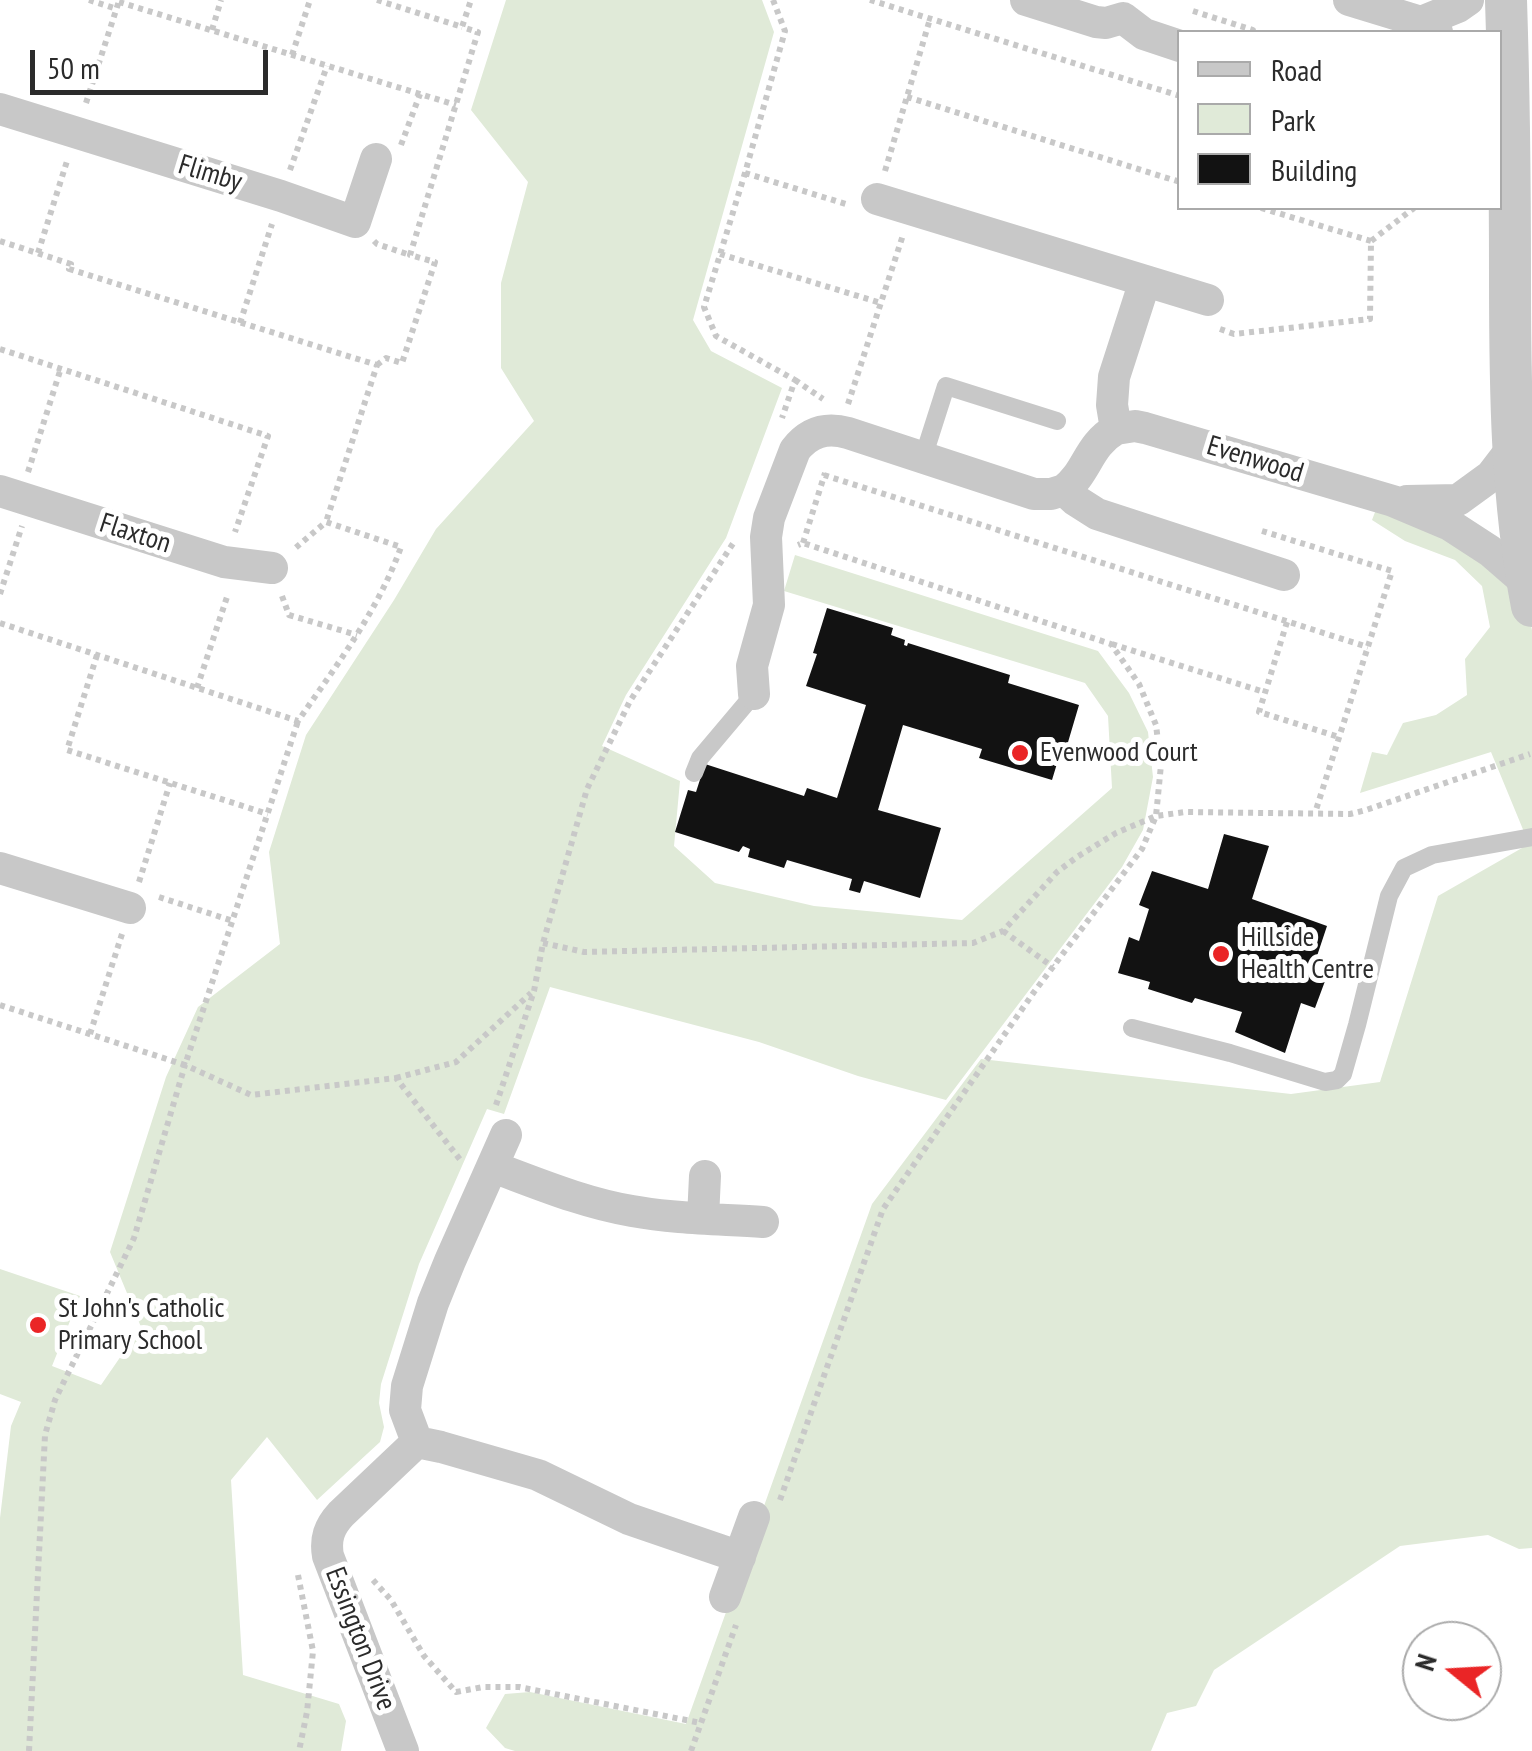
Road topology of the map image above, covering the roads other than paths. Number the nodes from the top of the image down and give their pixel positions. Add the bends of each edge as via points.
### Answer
1 (1026, 0) edge
2 (1349, 0) edge
3 (1468, 0) edge
4 (1506, 0) edge
5 (1134, 9) edge
6 (1429, 27) edge
7 (1177, 45) edge
8 (1505, 96) edge
9 (0, 109) edge
10 (376, 159) road end
11 (877, 199) road end
12 (1144, 282) junction
13 (1214, 314) road end
14 (1058, 422) dead end
15 (1116, 429) junction
16 (1514, 446) junction
17 (924, 458) junction
18 (1064, 490) junction
19 (17, 497) edge
20 (1393, 501) junction
21 (272, 568) road end
22 (1284, 575) dead end
23 (1530, 595) edge
24 (754, 694) joint
25 (694, 773) dead end
26 (1532, 837) edge
27 (0, 868) edge
28 (133, 899) road end
29 (1132, 1028) dead end
30 (500, 1125) road end
31 (490, 1174) junction
32 (705, 1176) dead end
33 (703, 1218) junction
34 (763, 1222) dead end
35 (418, 1442) junction
36 (765, 1513) road end
37 (740, 1557) junction
38 (732, 1606) road end
39 (403, 1751) edge

1 - 5 street via 1096,22 1115,22
2 - 6 street
3 - 6 street
4 - 8 street
5 - 7 street via 1144,34
8 - 16 street
9 - 10 street, Flimby via 356,222
11 - 12 street
12 - 13 street
12 - 15 street via 1114,377
14 - 17 lane via 946,386
15 - 18 street via 1100,440
15 - 20 street, Evenwood via 1146,428
16 - 20 street, Evenwood via 1491,476 1458,500
16 - 23 street
17 - 18 street via 1034,494
17 - 24 street via 828,430 795,450 769,518 769,606 752,666
18 - 22 street via 1097,514
19 - 21 street, Flaxton via 231,563
20 - 23 street, Evenwood via 1490,551
24 - 25 lane
26 - 29 lane via 1432,855 1404,868 1389,896 1358,1025 1337,1080
27 - 28 street
30 - 31 street
31 - 33 street via 602,1205
31 - 35 street via 438,1289 406,1386 405,1410
32 - 33 street
33 - 34 street
35 - 37 street via 538,1476 629,1519
35 - 39 street, Essington Drive via 341,1514 326,1547
36 - 37 street
37 - 38 street

